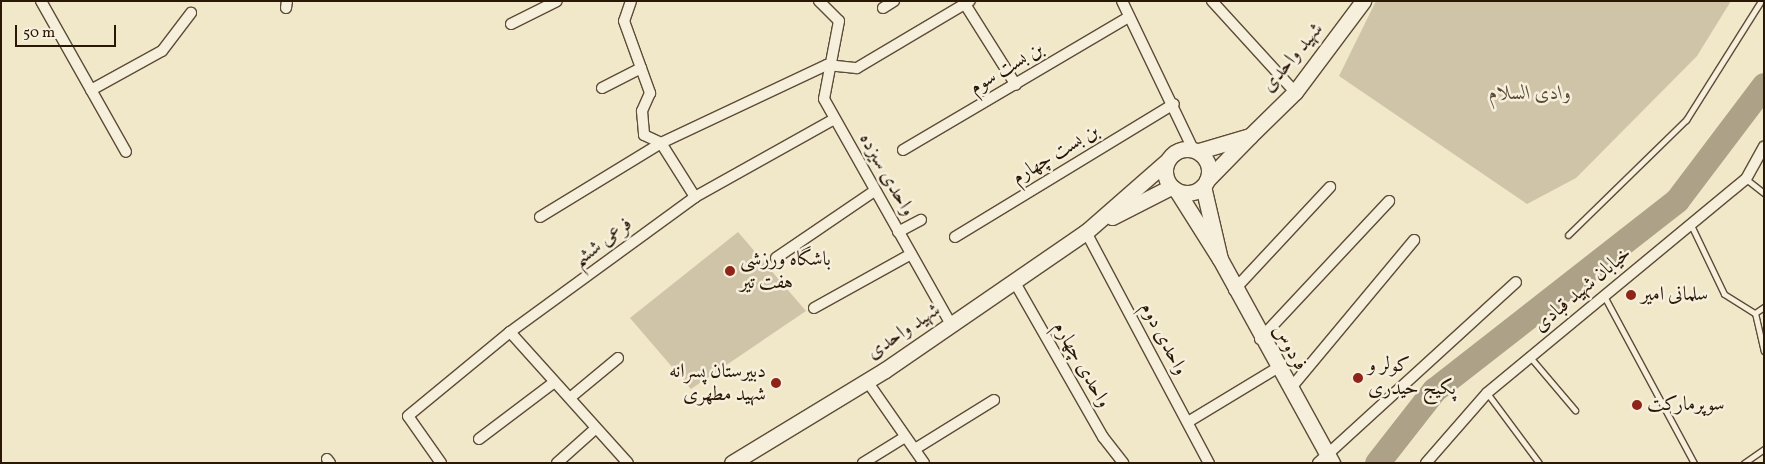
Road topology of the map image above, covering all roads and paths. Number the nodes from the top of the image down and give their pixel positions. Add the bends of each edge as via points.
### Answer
1 (41, 1) edge
2 (557, 1) edge
3 (631, 1) edge
4 (819, 1) edge
5 (894, 1) edge
6 (1122, 1) edge
7 (1212, 1) edge
8 (1363, 1) edge
9 (1761, 1) edge
10 (966, 2) edge
11 (883, 8) dead end
12 (191, 13) dead end
13 (1127, 18) junction
14 (511, 24) dead end
15 (827, 65) junction
16 (641, 68) junction
17 (1016, 85) junction
18 (602, 88) dead end
19 (91, 90) junction
20 (1295, 92) junction
21 (1174, 104) junction
22 (833, 120) junction
23 (1250, 136) junction
24 (661, 143) junction
25 (1764, 147) edge
26 (903, 150) dead end
27 (1196, 150) junction
28 (126, 152) dead end
29 (1166, 162) junction
30 (1746, 178) junction
31 (1205, 183) junction
32 (1330, 187) dead end
33 (1174, 189) junction
34 (874, 192) junction
35 (1764, 193) edge
36 (695, 197) junction
37 (1389, 201) dead end
38 (540, 217) dead end
39 (921, 220) dead end
40 (1691, 225) junction
41 (1090, 229) junction
42 (898, 232) junction
43 (1568, 235) dead end
44 (955, 237) dead end
45 (1414, 240) dead end
46 (911, 254) junction
47 (776, 258) dead end
48 (1220, 259) junction
49 (1014, 281) junction
50 (1516, 282) dead end
51 (1234, 290) junction
52 (1604, 295) junction
53 (1764, 307) edge
54 (814, 308) dead end
55 (1755, 313) junction
56 (951, 324) junction
57 (510, 332) junction
58 (1260, 339) junction
59 (1764, 351) edge
60 (1530, 357) junction
61 (618, 358) dead end
62 (1277, 368) junction
63 (867, 380) junction
64 (553, 383) junction
65 (1290, 390) junction
66 (1487, 393) junction
67 (571, 397) junction
68 (994, 400) dead end
69 (1576, 410) dead end
70 (1188, 422) junction
71 (594, 429) junction
72 (905, 437) junction
73 (479, 439) dead end
74 (915, 449) junction
75 (1764, 449) edge
76 (1326, 460) edge
77 (442, 463) edge
78 (557, 463) edge
79 (628, 463) edge
80 (732, 463) edge
81 (863, 463) edge
82 (924, 463) edge
83 (1123, 463) edge
84 (1209, 463) edge
85 (1426, 463) edge
86 (1540, 463) edge
87 (1694, 463) edge
88 (1744, 463) edge

1 - 19 street
2 - 14 street
3 - 16 street via 624,21
4 - 15 street, واحدی سیزده via 839,21 838,37
5 - 11 street
6 - 13 street
7 - 20 street
8 - 20 street, شهید واحدی
9 - 43 lane via 1686,120
10 - 15 street via 857,68
10 - 17 street
12 - 19 street via 162,51
13 - 17 street, بن بست سوم
13 - 21 street
15 - 22 street, واحدی سیزده via 824,99
15 - 24 street
16 - 18 street
16 - 24 street via 650,93 641,123 644,135
17 - 26 street, بن بست سوم
19 - 28 street
20 - 23 street, شهید واحدی
21 - 27 street
21 - 44 street, بن بست چهارم
22 - 34 street, واحدی سیزده
22 - 36 street, فرعی ششم
23 - 27 street
23 - 31 street, شهید واحدی
24 - 36 street
24 - 38 street
25 - 30 street, خیابان شهید قبادی
27 - 29 street via 1174,152
27 - 31 street via 1209,167
29 - 33 street via 1165,176
29 - 41 street
30 - 35 lane
30 - 40 street, خیابان شهید قبادی
31 - 33 street via 1191,193
31 - 48 street
32 - 51 street
33 - 41 street
33 - 48 street
34 - 42 street, واحدی سیزده
34 - 47 street
36 - 57 street, فرعی ششم
37 - 58 street
39 - 42 street
40 - 52 street, خیابان شهید قبادی
40 - 55 lane via 1724,294
41 - 49 street, شهید واحدی
41 - 70 street, واحدی دوم
42 - 46 street, واحدی سیزده
45 - 65 street
46 - 54 street
46 - 56 street, واحدی سیزده
48 - 51 street, فردوس
49 - 56 street, شهید واحدی
49 - 83 street, واحدی چهارم via 1103,437
50 - 76 street
51 - 58 street, فردوس
52 - 60 street, خیابان شهید قبادی
52 - 87 lane
53 - 55 lane
55 - 59 lane
56 - 63 street, شهید واحدی
57 - 64 street
57 - 77 street, فرعی ششم via 408,416
58 - 62 street, فردوس
60 - 66 street, خیابان شهید قبادی
60 - 69 lane
61 - 67 street
62 - 65 street, فردوس
62 - 70 street
63 - 72 street
63 - 80 street, شهید واحدی
64 - 67 street
64 - 73 street
65 - 76 street, فردوس
66 - 85 street, خیابان شهید قبادی
66 - 86 lane
67 - 71 street
68 - 74 street
70 - 84 street, واحدی دوم
71 - 78 street
71 - 79 street
72 - 74 street
72 - 81 street
74 - 82 street
75 - 88 lane

